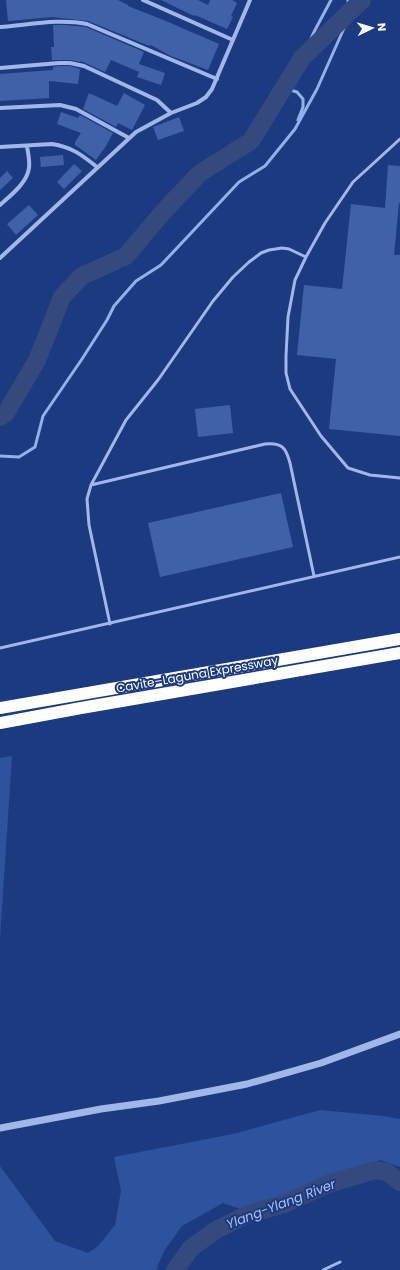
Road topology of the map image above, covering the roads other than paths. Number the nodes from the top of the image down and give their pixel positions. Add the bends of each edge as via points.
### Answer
1 (143, 0) edge
2 (250, 0) edge
3 (0, 27) edge
4 (233, 40) junction
5 (0, 68) edge
6 (217, 79) junction
7 (0, 108) edge
8 (171, 113) junction
9 (129, 138) junction
10 (400, 139) edge
11 (27, 146) junction
12 (0, 147) edge
13 (97, 167) junction
14 (0, 205) edge
15 (306, 257) junction
16 (0, 258) edge
17 (400, 478) edge
18 (91, 485) junction
19 (400, 557) edge
20 (314, 576) junction
21 (110, 624) junction
22 (400, 639) edge
23 (0, 648) edge
24 (400, 653) edge
25 (0, 708) edge
26 (0, 723) edge
27 (400, 1034) edge
28 (0, 1128) edge
29 (340, 1262) dead end
30 (323, 1270) edge

1 - 4 street
2 - 4 street
3 - 6 street via 60,21 87,24
4 - 6 street
5 - 8 street via 59,63 84,66 157,100
6 - 8 street via 206,97
7 - 9 street via 60,105 76,109
8 - 9 street
9 - 13 street
10 - 15 lane via 352,182
11 - 12 street
11 - 13 street via 52,144 71,149
11 - 14 street via 30,168 26,178
13 - 16 street
15 - 17 lane via 295,280 288,317 286,373 290,389 322,436 348,468 370,475
15 - 18 lane via 289,249 269,250 261,253 233,277 126,420
18 - 20 lane via 265,444 281,445 285,448 290,463
18 - 21 lane via 87,499 89,525
19 - 20 lane
20 - 21 lane
21 - 23 lane
22 - 25 highway, Cavite–Laguna Expressway
24 - 26 highway, Cavite–Laguna Expressway
27 - 28 street via 321,1063 247,1084
29 - 30 lane

